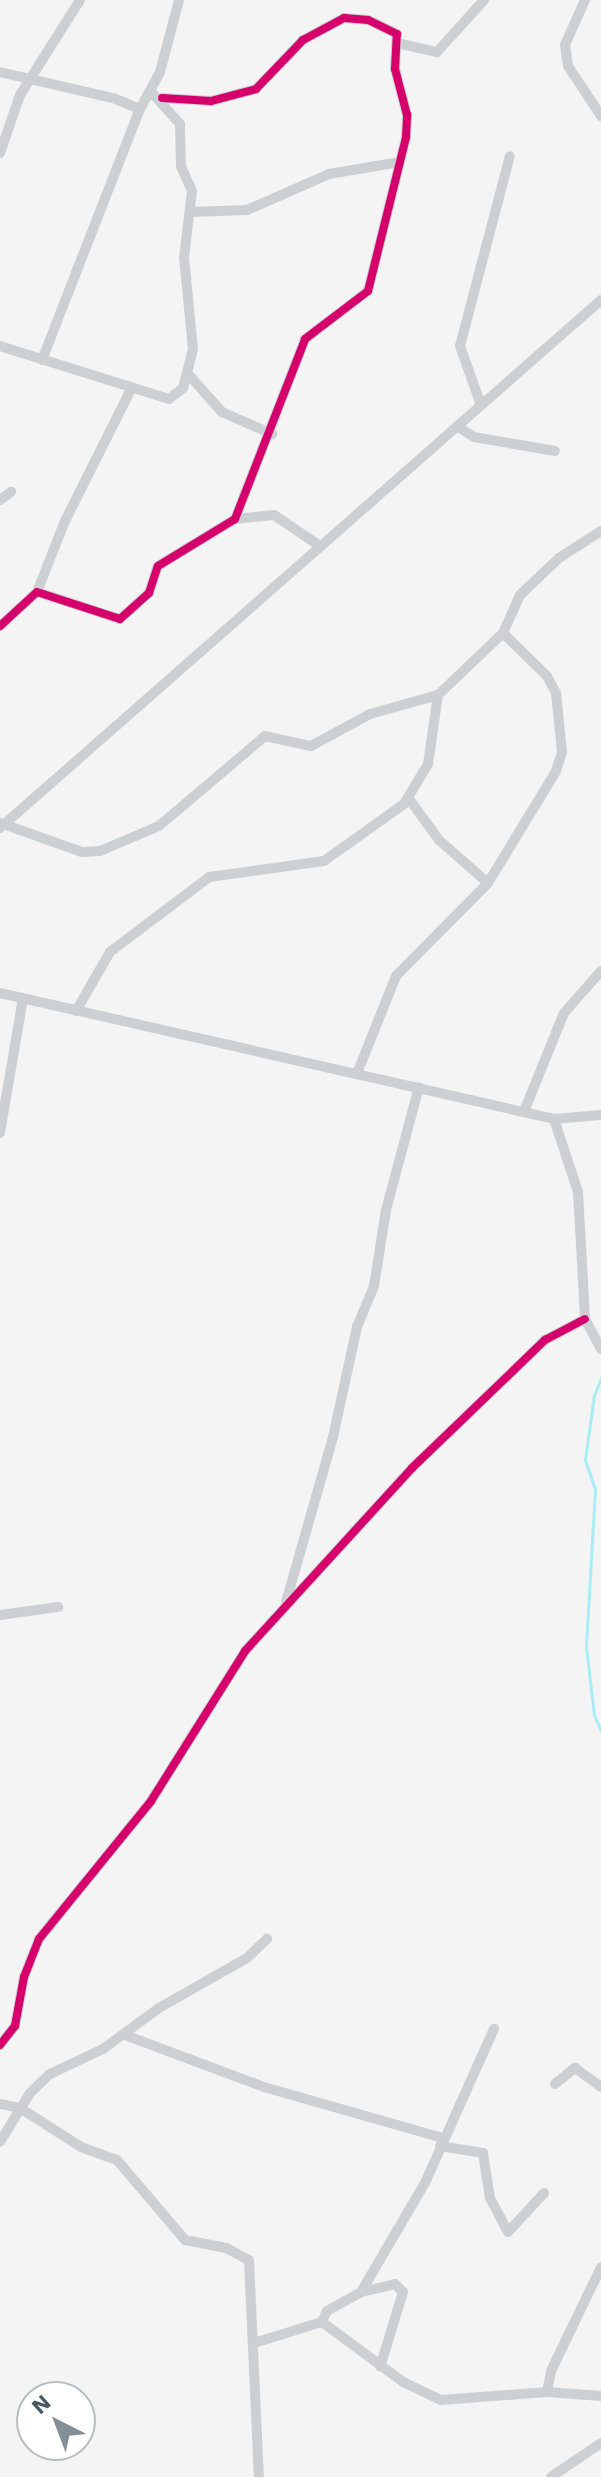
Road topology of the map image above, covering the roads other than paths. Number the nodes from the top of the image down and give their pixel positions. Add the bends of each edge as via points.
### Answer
1 (80, 0) edge
2 (179, 0) edge
3 (484, 0) edge
4 (585, 0) edge
5 (397, 43) junction
6 (0, 72) edge
7 (28, 79) junction
8 (152, 93) junction
9 (162, 98) junction
10 (140, 109) junction
11 (601, 116) edge
12 (0, 153) edge
13 (510, 156) dead end
14 (400, 162) junction
15 (190, 212) junction
16 (601, 300) edge
17 (0, 346) edge
18 (42, 360) junction
19 (189, 375) junction
20 (131, 389) junction
21 (481, 405) junction
22 (457, 426) junction
23 (272, 434) junction
24 (555, 451) dead end
25 (11, 492) dead end
26 (0, 500) edge
27 (235, 519) junction
28 (601, 531) edge
29 (320, 546) junction
30 (37, 592) junction
31 (0, 626) edge
32 (503, 633) junction
33 (438, 695) junction
34 (409, 799) junction
35 (1, 826) edge
36 (488, 883) junction
37 (601, 971) edge
38 (0, 993) edge
39 (23, 999) junction
40 (76, 1011) junction
41 (358, 1071) junction
42 (419, 1087) junction
43 (525, 1109) junction
44 (601, 1115) edge
45 (554, 1119) junction
46 (0, 1133) edge
47 (585, 1319) junction
48 (601, 1349) edge
49 (286, 1604) junction
50 (58, 1607) dead end
51 (0, 1615) edge
52 (267, 1939) dead end
53 (494, 2029) dead end
54 (125, 2035) junction
55 (0, 2045) edge
56 (555, 2084) dead end
57 (601, 2087) edge
58 (0, 2104) edge
59 (20, 2108) junction
60 (0, 2142) edge
61 (442, 2142) junction
62 (544, 2193) dead end
63 (601, 2267) edge
64 (361, 2292) junction
65 (322, 2322) junction
66 (254, 2343) junction
67 (380, 2367) junction
68 (547, 2392) junction
69 (601, 2396) edge
70 (601, 2443) edge
71 (259, 2477) edge
72 (551, 2477) edge

1 - 7 street
2 - 8 street
3 - 5 street via 437,52
4 - 11 street via 565,45 568,66
5 - 9 street via 398,35 385,27 344,18 303,40 256,89 211,101
5 - 14 street via 395,69 407,115
6 - 7 street
7 - 10 street
7 - 12 street
8 - 9 street
8 - 10 street
9 - 15 street via 181,128 181,166 192,191
10 - 18 street
13 - 21 street via 460,346
14 - 15 street via 329,174 247,210
14 - 23 street via 368,291 306,337
15 - 19 street via 184,258 192,323
16 - 21 street
17 - 18 street
18 - 20 street
19 - 20 street via 177,396 169,399
19 - 23 street via 222,412
20 - 30 street via 65,521
21 - 22 street
22 - 24 street via 474,437
22 - 29 street
23 - 27 street
25 - 26 street
27 - 29 street via 274,515
27 - 30 street via 158,566 149,593 117,620
28 - 32 street via 559,558 520,595
29 - 35 street
30 - 31 street
32 - 33 street
32 - 36 street via 547,676 556,693 562,752 556,771
33 - 34 street via 428,764
33 - 35 street via 397,711 370,714 311,746 265,736 174,815 111,848 82,852
34 - 36 street via 439,840
34 - 40 street via 324,861 209,877 110,952
36 - 41 street via 396,976
37 - 43 street via 564,1013
38 - 39 street
39 - 40 street
39 - 46 street
40 - 41 street
41 - 42 street
42 - 43 street
42 - 49 street via 386,1210 374,1286 357,1327
43 - 45 street
44 - 45 street
45 - 47 street via 578,1192
47 - 48 street
47 - 49 street via 545,1340 443,1438
49 - 55 street via 245,1651 151,1801 39,1939 24,1977 15,2026
50 - 51 street
52 - 54 street via 247,1958 159,2008
53 - 61 street
54 - 59 street via 50,2074
54 - 61 street via 264,2087
56 - 57 street via 575,2068
58 - 59 street
59 - 60 street
59 - 66 street via 81,2147 117,2160 185,2240 226,2248 249,2260 248,2315
61 - 62 street via 483,2153 490,2198 508,2232
61 - 64 street via 408,2215
63 - 68 street via 551,2371
64 - 65 street via 327,2311
64 - 67 street via 395,2284 403,2292
65 - 66 street
65 - 67 street
66 - 71 street via 250,2352
67 - 68 street via 441,2400
68 - 69 street
70 - 72 street

